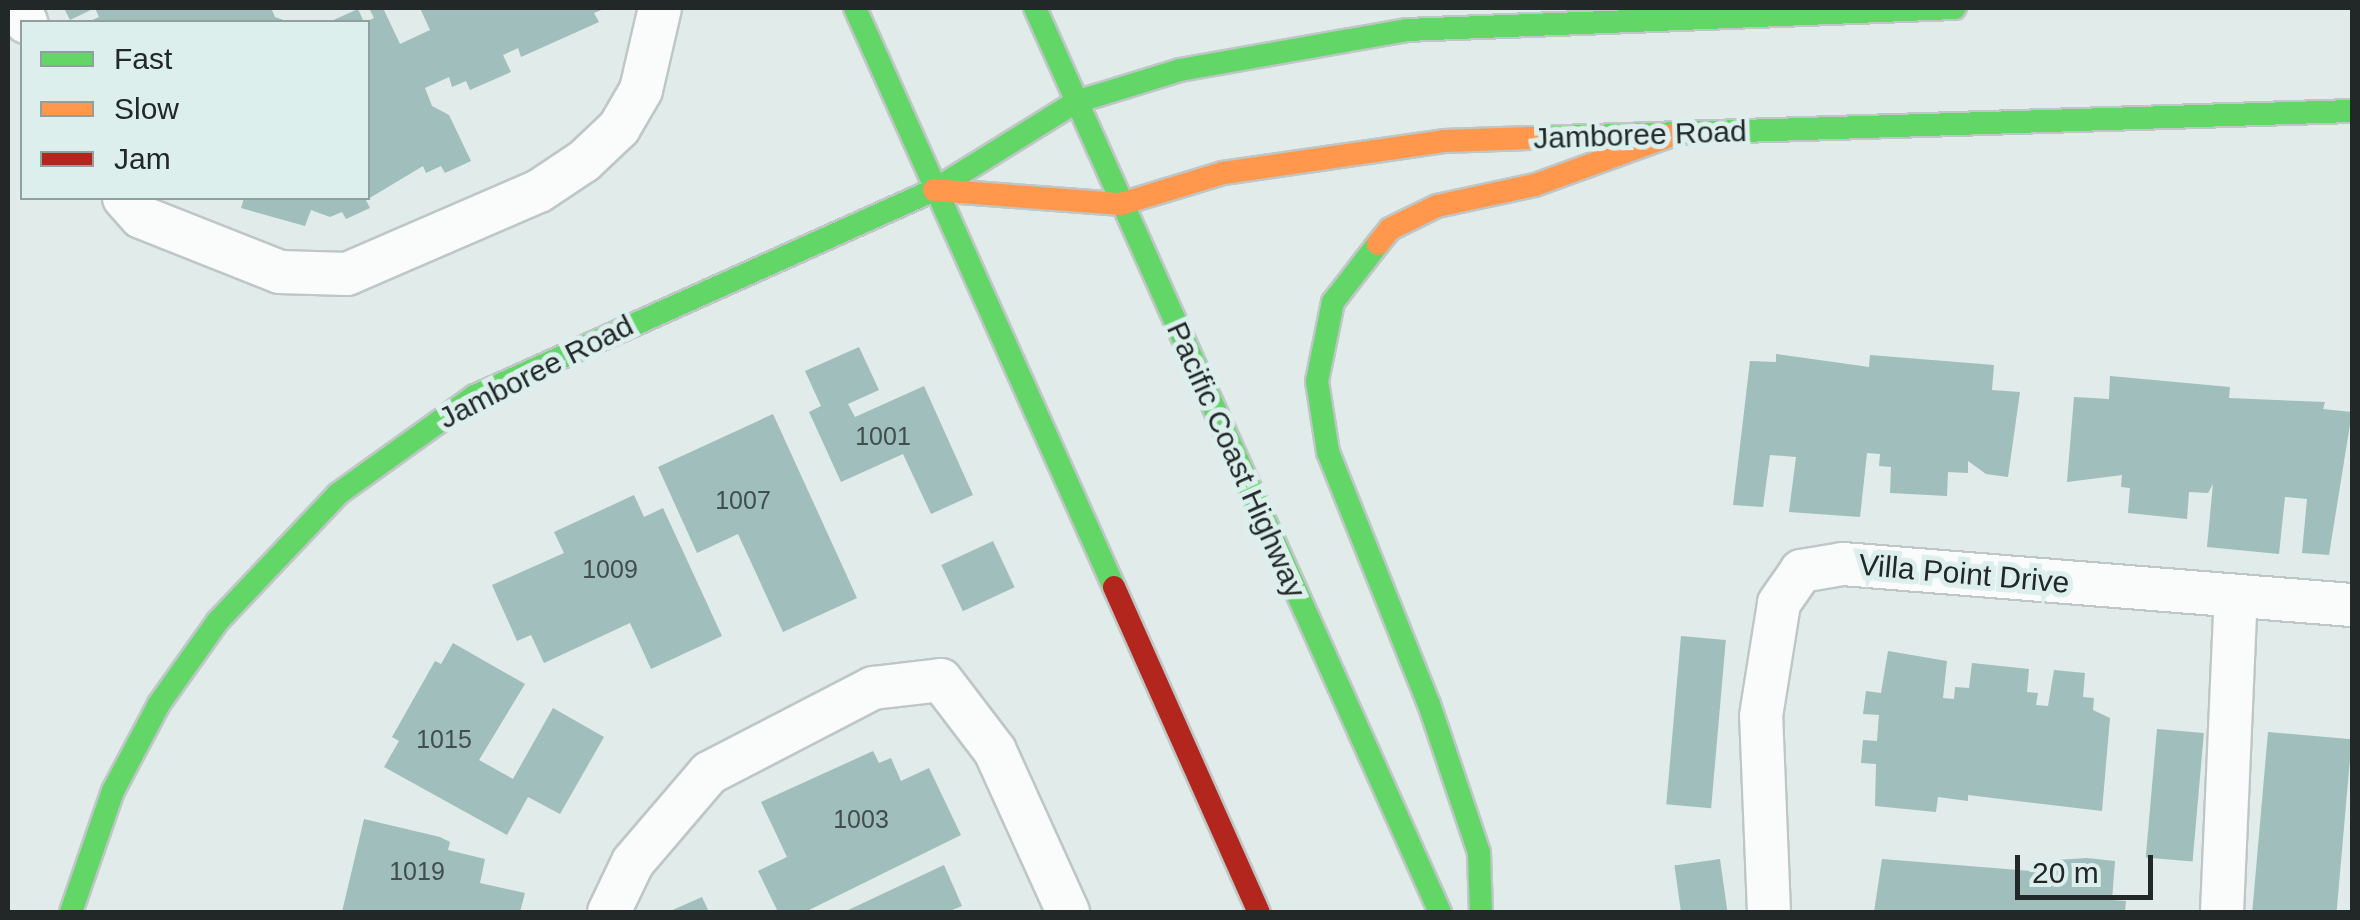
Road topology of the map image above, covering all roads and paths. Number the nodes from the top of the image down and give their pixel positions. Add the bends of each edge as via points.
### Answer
1 (660, 8) edge
2 (854, 8) edge
3 (1035, 8) edge
4 (1955, 8) edge
5 (1076, 102) junction
6 (2352, 111) edge
7 (1678, 133) junction
8 (934, 190) junction
9 (126, 200) edge
10 (1121, 204) junction
11 (2236, 596) junction
12 (2352, 606) edge
13 (71, 912) edge
14 (609, 912) edge
15 (1068, 912) edge
16 (1259, 912) edge
17 (1440, 912) edge
18 (1480, 912) edge
19 (1769, 912) edge
20 (2222, 912) edge

1 - 9 street via 641,90 619,128 584,162 540,191 347,274 280,272 141,217
2 - 8 main road
3 - 5 main road, Pacific Coast Highway
4 - 5 main road, Jamboree Road via 1407,30 1180,70
5 - 8 main road, Jamboree Road
5 - 10 main road, Pacific Coast Highway
6 - 7 main road, Jamboree Road
7 - 10 main road, Jamboree Road via 1444,141 1223,173
7 - 18 main road via 1534,185 1437,206 1390,230 1333,302 1320,340 1317,380 1328,452 1479,853
8 - 10 main road, Jamboree Road
8 - 13 main road, Jamboree Road via 475,396 338,494 218,620 159,704 113,791
8 - 16 main road
10 - 17 main road, Pacific Coast Highway
11 - 12 street, Villa Point Drive
11 - 19 street, Villa Point Drive via 1843,564 1801,572 1779,603 1761,716
11 - 20 street
14 - 15 street via 633,862 709,772 873,688 942,680 996,751

